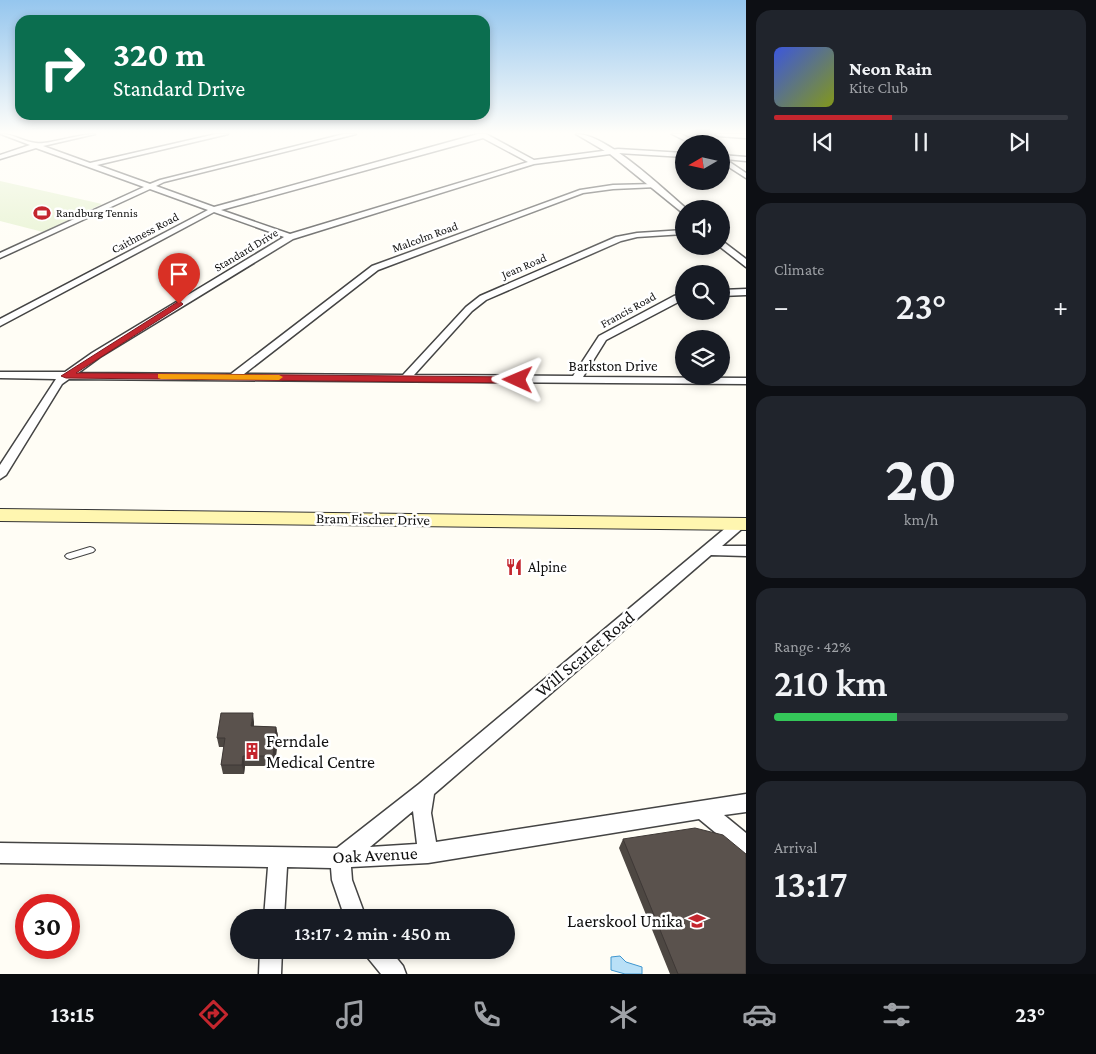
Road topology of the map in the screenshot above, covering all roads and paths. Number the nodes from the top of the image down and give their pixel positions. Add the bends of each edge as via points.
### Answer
1 (130, 179) edge
2 (170, 179) edge
3 (323, 179) edge
4 (476, 179) edge
5 (647, 179) edge
6 (655, 186) junction
7 (151, 187) junction
8 (675, 203) edge
9 (214, 210) junction
10 (675, 233) edge
11 (290, 237) junction
12 (730, 251) edge
13 (0, 256) edge
14 (746, 264) edge
15 (746, 292) edge
16 (730, 293) edge
17 (675, 301) edge
18 (0, 323) edge
19 (0, 375) edge
20 (66, 376) junction
21 (233, 377) junction
22 (404, 378) junction
23 (575, 380) junction
24 (746, 382) edge
25 (0, 475) edge
26 (0, 515) edge
27 (744, 522) edge
28 (90, 550) dead end
29 (708, 550) junction
30 (746, 551) edge
31 (70, 556) dead end
32 (425, 790) junction
33 (746, 803) edge
34 (702, 810) junction
35 (746, 845) edge
36 (428, 852) junction
37 (0, 853) edge
38 (278, 858) junction
39 (340, 858) junction
40 (275, 909) edge
41 (353, 909) edge
42 (271, 959) edge
43 (383, 959) edge
44 (270, 974) edge
45 (395, 974) edge

1 - 7 street
2 - 7 street
3 - 9 street, Caithness Road
4 - 11 street, Standard Drive
5 - 6 street
6 - 8 street
6 - 21 street, Malcolm Road via 582,192 375,268
7 - 9 street
7 - 13 street
9 - 11 street
9 - 18 street, Caithness Road
10 - 22 street, Jean Road via 619,239 483,298
11 - 20 street, Standard Drive
12 - 14 street
15 - 16 street
17 - 23 street, Francis Road via 602,338
19 - 20 street, Barkston Drive
20 - 21 street, Barkston Drive
20 - 25 street, Standard Drive via 53,388
21 - 22 street, Barkston Drive
22 - 23 street, Barkston Drive
23 - 24 street, Barkston Drive
26 - 27 main road, Bram Fischer Drive
27 - 29 street, Will Scarlet Road
28 - 31 street
29 - 30 street
29 - 32 street, Will Scarlet Road
32 - 36 street via 422,813
32 - 39 street, Will Scarlet Road
33 - 34 street, Oak Avenue
34 - 35 street
34 - 36 street, Oak Avenue
36 - 39 street, Oak Avenue
37 - 38 street, Oak Avenue
38 - 39 street, Oak Avenue
38 - 40 street
39 - 41 street via 342,880
42 - 44 street
43 - 45 street

